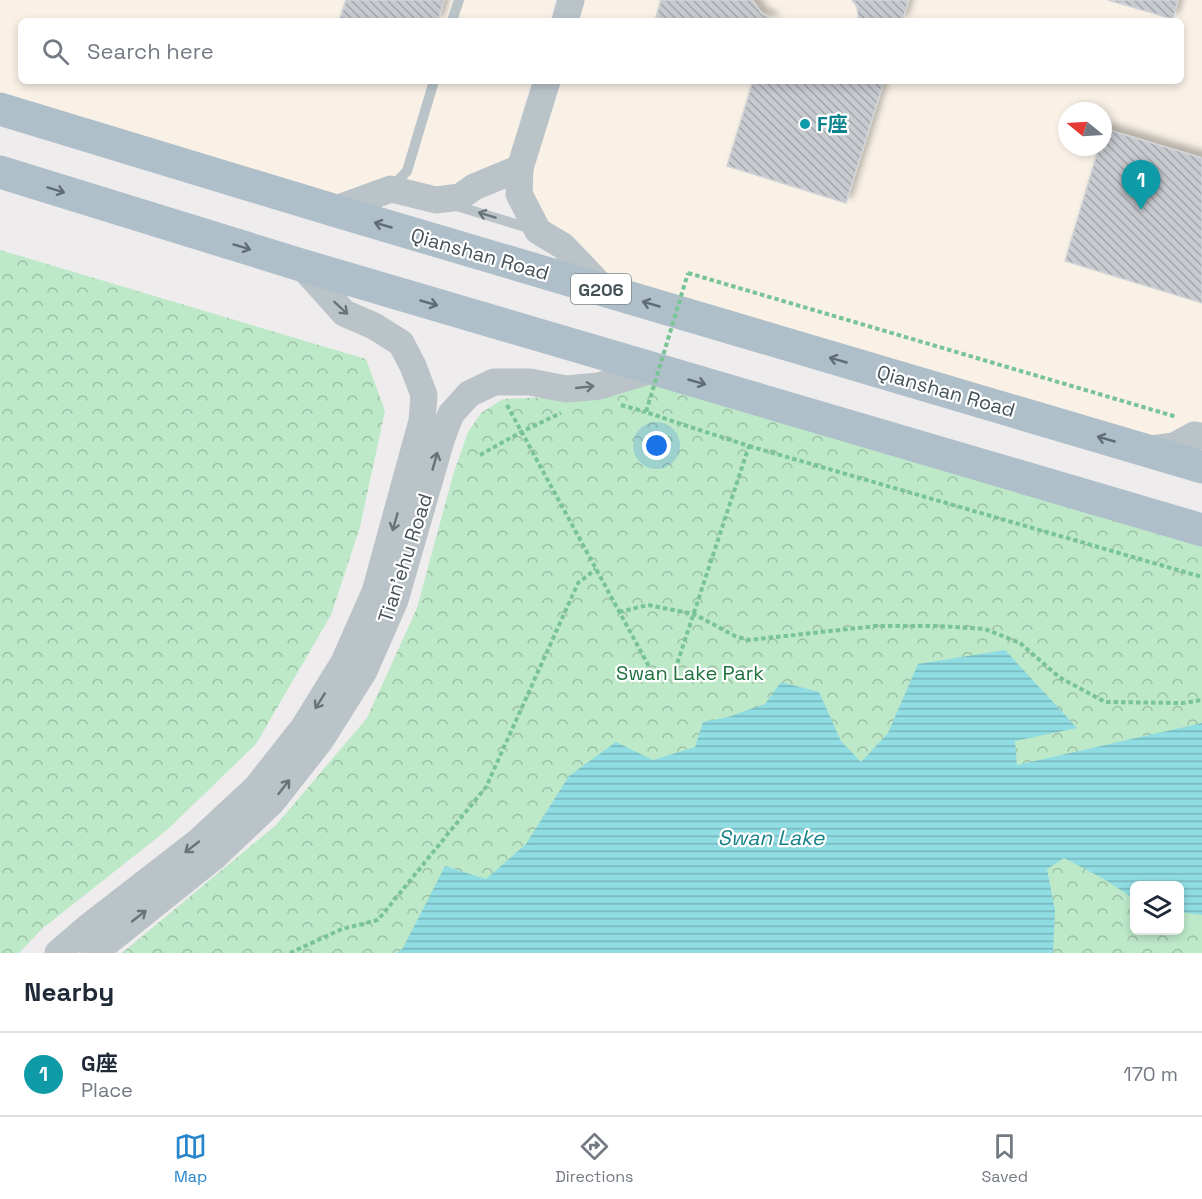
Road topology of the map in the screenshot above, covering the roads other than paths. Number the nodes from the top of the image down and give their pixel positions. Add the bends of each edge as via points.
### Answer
1 (459, 0) edge
2 (571, 0) edge
3 (453, 18) edge
4 (566, 18) edge
5 (432, 84) edge
6 (546, 84) edge
7 (0, 109) edge
8 (520, 168) junction
9 (0, 172) edge
10 (391, 189) junction
11 (436, 200) junction
12 (333, 210) junction
13 (538, 231) junction
14 (301, 265) junction
15 (606, 291) junction
16 (655, 369) junction
17 (1202, 436) edge
18 (1143, 450) junction
19 (1202, 467) edge
20 (1202, 530) edge
21 (58, 953) edge
22 (94, 953) edge

1 - 3 lane
2 - 4 street
5 - 10 lane via 407,171
6 - 8 street
7 - 12 main road, Qianshan Road / G206
8 - 11 street via 474,187 460,198
8 - 13 street via 519,194
9 -> 14 main road
10 - 11 street
10 - 12 street
13 -> 11 lane
15 -> 12 main road, Qianshan Road / G206
13 - 15 street via 563,246
14 -> 16 main road
14 -> 21 street, Tian'ehu Road via 344,313 401,343 424,395 422,421 375,592 344,662 304,727 256,788 199,841
18 -> 15 main road, Qianshan Road / G206
16 -> 20 main road
22 -> 16 street, Tian'ehu Road via 214,856 272,802 320,741 364,671 395,600 442,437 451,414 469,394 494,382 530,382 566,389 600,386
17 - 18 street via 1194,435 1174,446
18 - 19 main road, Qianshan Road / G206

